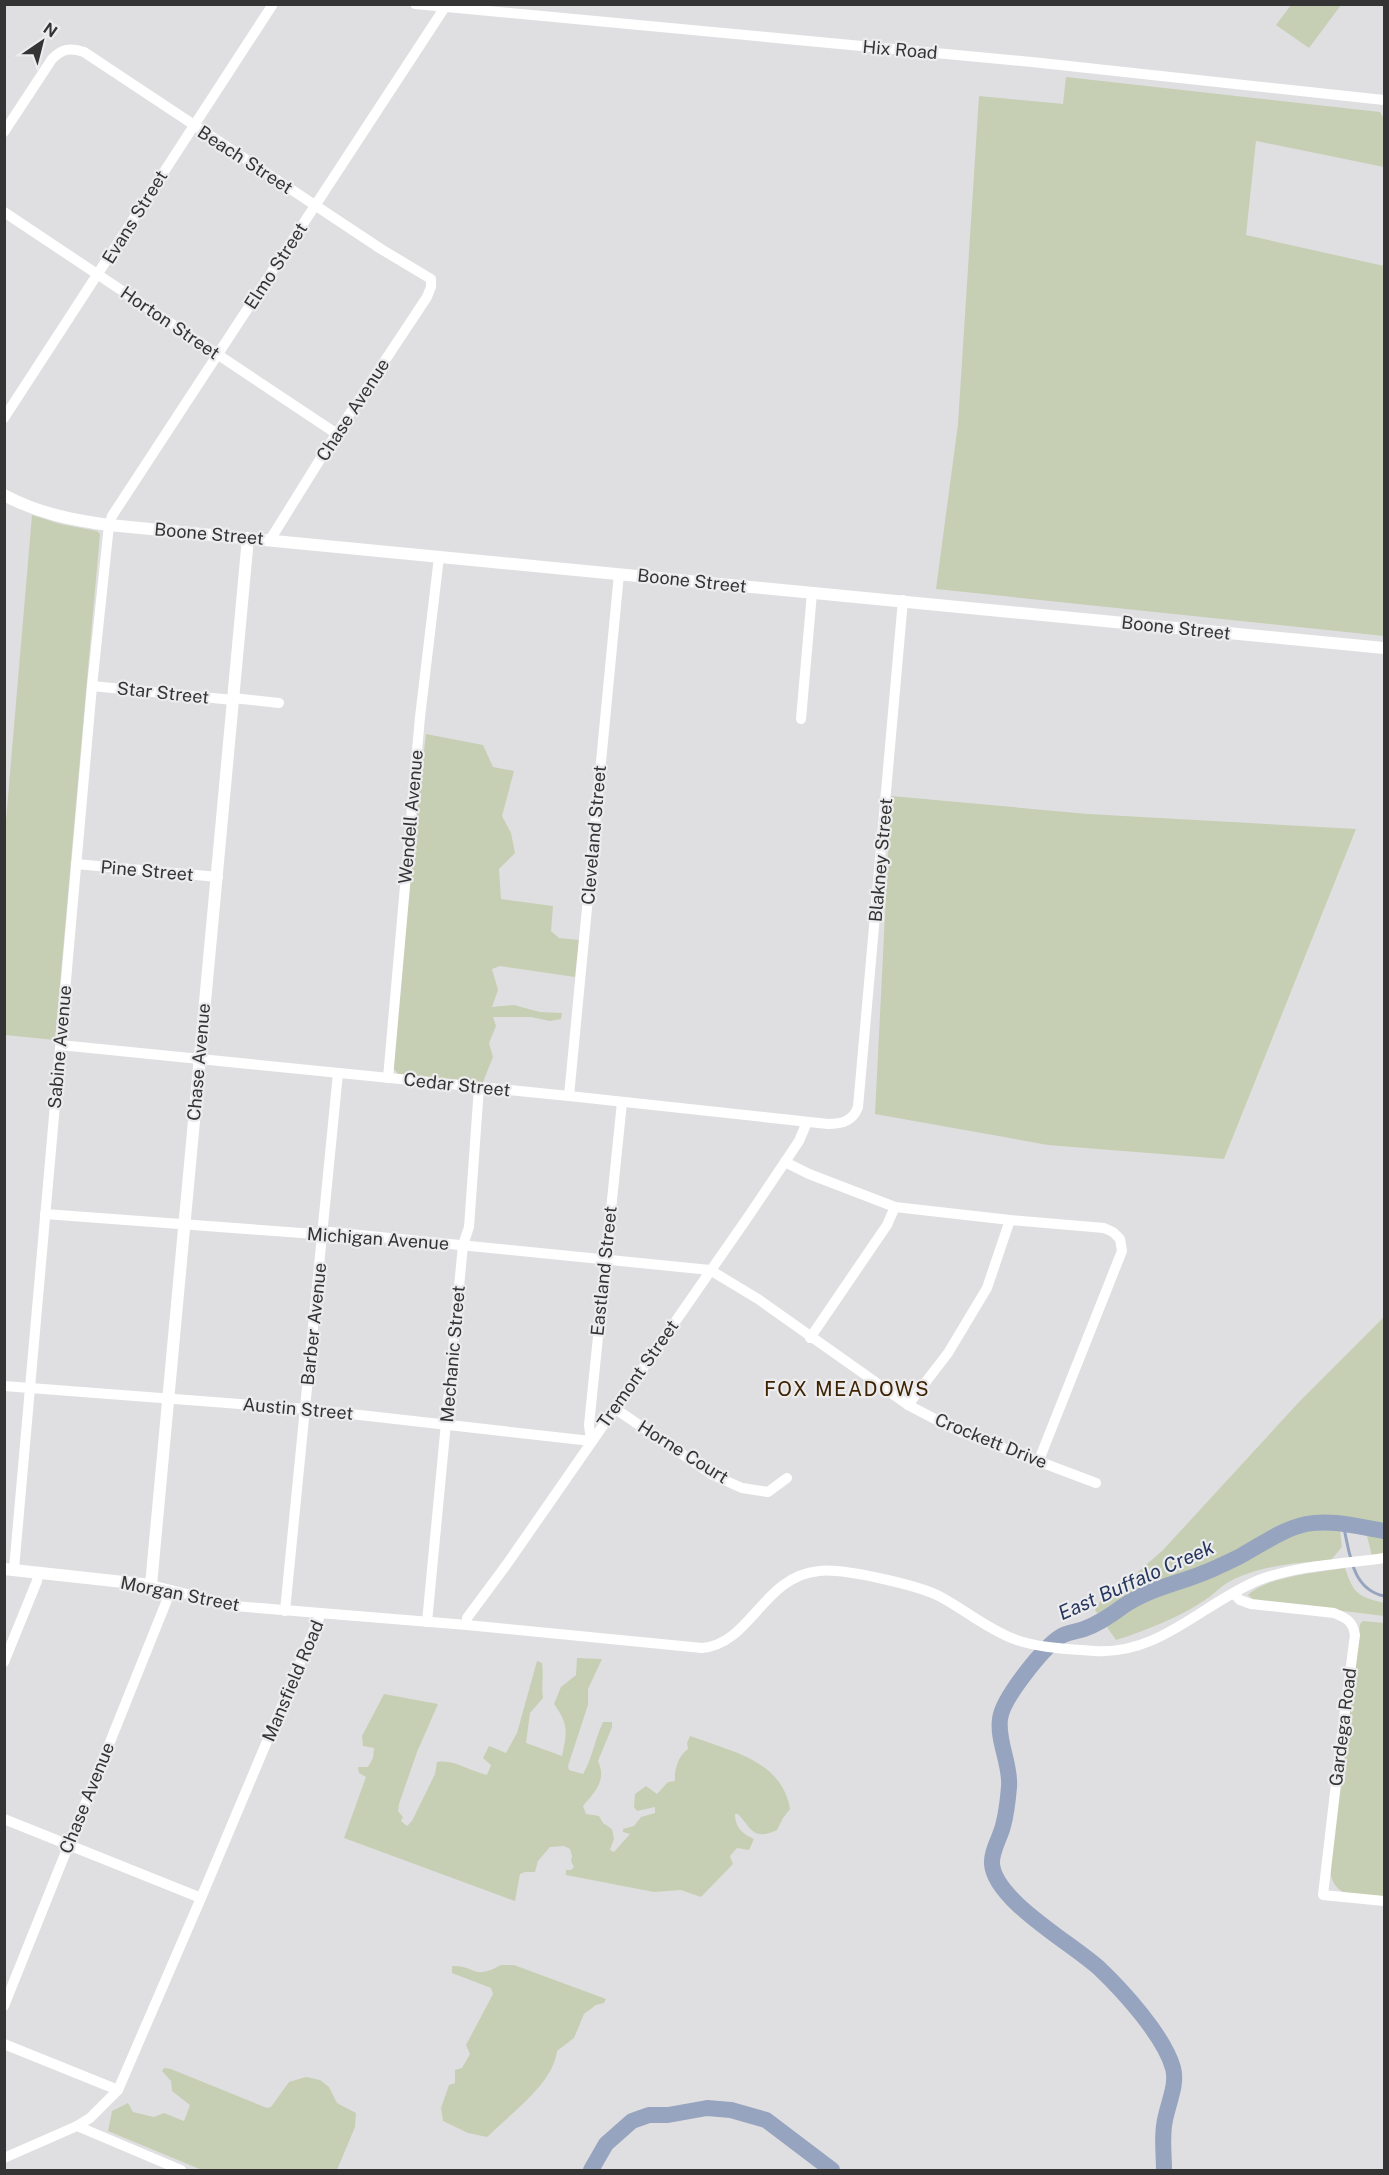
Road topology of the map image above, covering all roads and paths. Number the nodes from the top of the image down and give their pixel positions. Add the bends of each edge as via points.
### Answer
1 (273, 4) edge
2 (415, 4) edge
3 (445, 7) junction
4 (500, 8) edge
5 (1384, 99) edge
6 (193, 126) junction
7 (4, 132) edge
8 (316, 205) junction
9 (4, 212) edge
10 (98, 274) junction
11 (431, 279) joint
12 (218, 355) junction
13 (4, 418) edge
14 (337, 434) junction
15 (4, 495) edge
16 (109, 525) junction
17 (248, 538) junction
18 (270, 540) junction
19 (439, 556) junction
20 (619, 574) junction
21 (812, 593) junction
22 (903, 600) junction
23 (1384, 648) edge
24 (92, 686) junction
25 (233, 699) junction
26 (279, 703) dead end
27 (801, 719) dead end
28 (76, 864) junction
29 (218, 877) junction
30 (60, 1045) junction
31 (199, 1059) junction
32 (338, 1072) junction
33 (388, 1078) junction
34 (479, 1087) junction
35 (569, 1096) junction
36 (622, 1102) junction
37 (852, 1118) joint
38 (807, 1122) junction
39 (784, 1162) junction
40 (895, 1207) junction
41 (45, 1214) junction
42 (1010, 1220) junction
43 (184, 1224) junction
44 (323, 1233) junction
45 (463, 1245) junction
46 (605, 1260) junction
47 (710, 1270) junction
48 (810, 1338) junction
49 (4, 1386) edge
50 (30, 1388) junction
51 (169, 1398) junction
52 (908, 1405) junction
53 (614, 1408) junction
54 (306, 1409) junction
55 (447, 1424) junction
56 (591, 1441) junction
57 (1039, 1460) junction
58 (787, 1478) dead end
59 (1096, 1483) dead end
60 (1384, 1558) edge
61 (9, 1569) edge
62 (38, 1573) junction
63 (151, 1585) junction
64 (171, 1590) junction
65 (1234, 1594) junction
66 (285, 1611) junction
67 (321, 1613) junction
68 (427, 1622) junction
69 (467, 1625) junction
70 (4, 1662) edge
71 (4, 1819) edge
72 (68, 1844) junction
73 (201, 1898) junction
74 (1384, 1901) edge
75 (4, 2006) edge
76 (4, 2044) edge
77 (118, 2090) junction
78 (77, 2126) junction
79 (4, 2158) edge
80 (181, 2170) edge

1 - 6 street, Evans Street
2 - 3 street, Hix Road
3 - 4 street, Hix Road
3 - 8 street, Elmo Street
4 - 5 street, Hix Road
6 - 7 street, Beach Street via 75,49 58,53
6 - 8 street, Beach Street
6 - 10 street, Evans Street
8 - 11 street, Beach Street
8 - 12 street, Elmo Street
9 - 10 street, Horton Street
10 - 12 street, Horton Street
10 - 13 street, Evans Street
11 - 14 street, Chase Avenue via 427,297
12 - 14 street, Horton Street
12 - 16 street, Elmo Street
14 - 18 street, Chase Avenue
15 - 16 street, Boone Street via 48,513
16 - 17 street, Boone Street
16 - 24 street, Sabine Avenue
17 - 18 street, Boone Street
17 - 25 street, Chase Avenue
18 - 19 street, Boone Street
19 - 20 street, Boone Street
19 - 33 street, Wendell Avenue via 420,717
20 - 21 street, Boone Street
20 - 35 street, Cleveland Street
21 - 22 street, Boone Street
21 - 27 street
22 - 23 street, Boone Street
22 - 37 street, Blakney Street via 858,1107
24 - 25 street, Star Street
24 - 28 street, Sabine Avenue
25 - 26 street, Star Street
25 - 29 street, Chase Avenue
28 - 29 street, Pine Street
28 - 30 street, Sabine Avenue
29 - 31 street, Chase Avenue
30 - 31 street, Cedar Street
30 - 41 street, Sabine Avenue
31 - 32 street, Cedar Street
31 - 43 street, Chase Avenue
32 - 33 street, Cedar Street
32 - 44 street, Barber Avenue
33 - 34 street, Cedar Street
34 - 35 street, Cedar Street
34 - 45 street, Mechanic Street via 469,1227
35 - 36 street, Cedar Street
36 - 38 street, Cedar Street
36 - 46 street, Eastland Street
37 - 38 street, Cedar Street via 837,1124
38 - 39 street, Tremont Street
39 - 40 street
39 - 47 street, Tremont Street
40 - 42 street
40 - 48 street via 887,1225
41 - 43 street, Michigan Avenue
41 - 50 street, Sabine Avenue
42 - 52 street via 987,1288 948,1353
42 - 57 street via 1104,1228 1120,1239 1122,1251
43 - 44 street, Michigan Avenue
43 - 51 street, Chase Avenue
44 - 45 street, Michigan Avenue
44 - 54 street, Barber Avenue
45 - 46 street, Michigan Avenue
45 - 55 street, Mechanic Street
46 - 47 street, Michigan Avenue
46 - 56 street, Eastland Street via 589,1425
47 - 48 street, Crockett Drive via 758,1299
47 - 53 street, Tremont Street
48 - 52 street, Crockett Drive
49 - 50 street, Austin Street
50 - 51 street, Austin Street
50 - 61 street, Sabine Avenue
51 - 54 street, Austin Street
51 - 63 street, Chase Avenue
52 - 57 street, Crockett Drive via 958,1431
53 - 56 street, Tremont Street
53 - 58 street, Horne Court via 713,1475 742,1488 768,1491
54 - 55 street, Austin Street
54 - 66 street, Barber Avenue
55 - 56 street, Austin Street
55 - 68 street, Mechanic Street
56 - 69 street, Tremont Street via 467,1618
57 - 59 street, Crockett Drive
60 - 65 street via 1281,1574 1259,1580
61 - 62 street, Morgan Street
62 - 63 street, Morgan Street
62 - 70 street
63 - 64 street, Morgan Street
64 - 66 street, Morgan Street via 234,1606
64 - 72 street, Chase Avenue
65 - 69 street, Mansfield Road via 1155,1639 1096,1651 1032,1644 1001,1633 944,1599 916,1588 820,1570 798,1576 776,1591 733,1636 708,1648
65 - 74 street, Gardega Road via 1251,1604 1334,1613 1353,1624 1356,1635 1323,1895
66 - 67 street, Morgan Street
67 - 68 street, Mansfield Road
67 - 73 street, Mansfield Road
68 - 69 street, Mansfield Road
71 - 72 street
72 - 73 street
72 - 75 street, Chase Avenue
73 - 77 street, Mansfield Road
76 - 77 street
77 - 78 street, Mansfield Road
78 - 79 street, Mansfield Road
78 - 80 street

